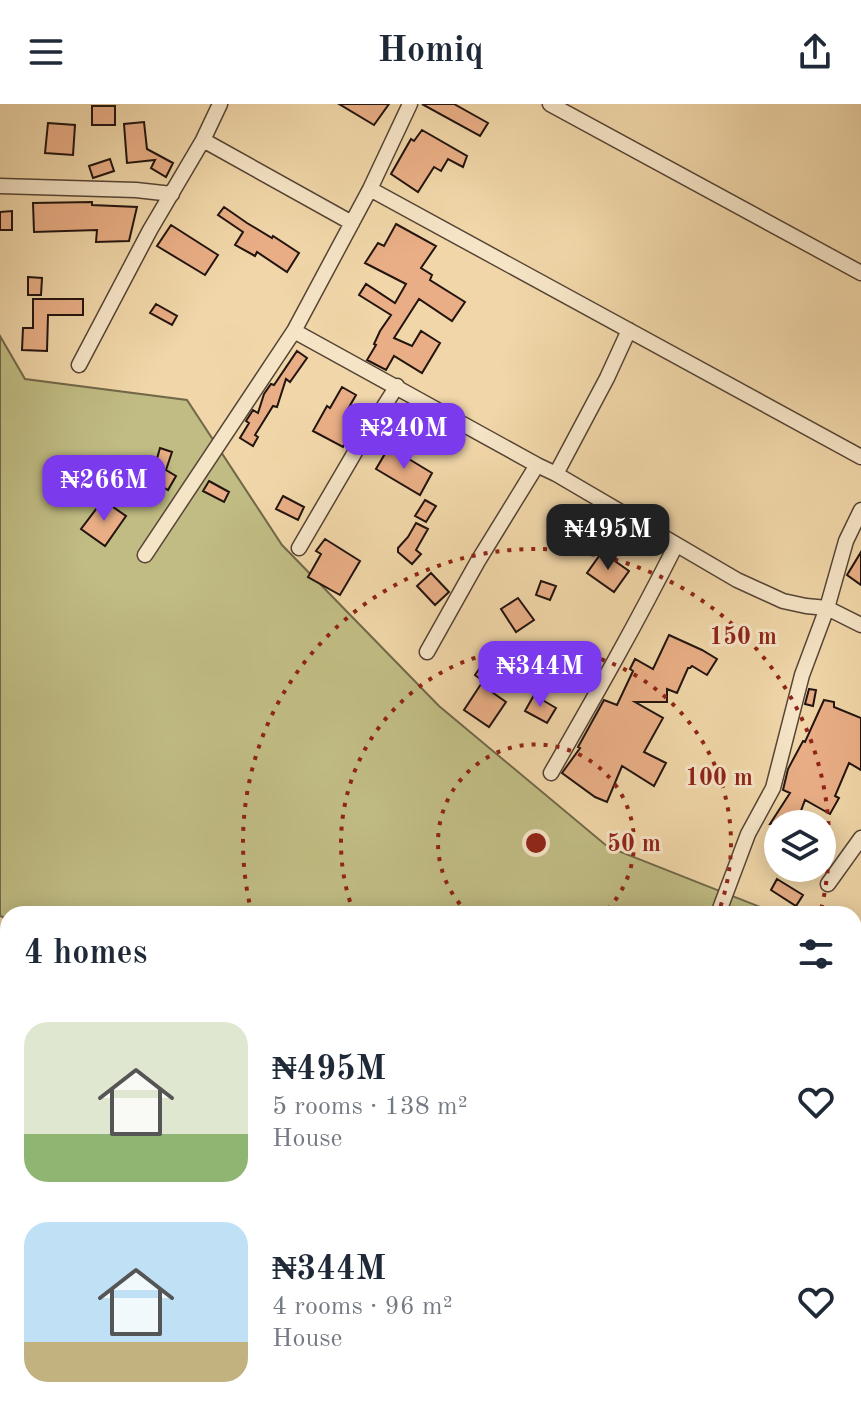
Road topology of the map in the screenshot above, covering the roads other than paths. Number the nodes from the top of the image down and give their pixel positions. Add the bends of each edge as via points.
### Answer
1 (220, 104) edge
2 (410, 104) edge
3 (550, 104) edge
4 (203, 140) junction
5 (0, 186) edge
6 (370, 189) junction
7 (172, 194) junction
8 (352, 223) junction
9 (861, 273) edge
10 (629, 330) junction
11 (294, 331) junction
12 (79, 365) dead end
13 (397, 386) junction
14 (861, 457) edge
15 (537, 465) junction
16 (556, 474) junction
17 (861, 510) edge
18 (676, 545) junction
19 (299, 548) dead end
20 (145, 555) dead end
21 (827, 608) junction
22 (861, 625) edge
23 (427, 652) dead end
24 (551, 773) dead end
25 (861, 838) edge
26 (828, 884) dead end
27 (721, 906) edge

1 - 4 street
2 - 6 street
3 - 9 street
4 - 7 street
4 - 8 street
5 - 7 street
6 - 8 street
6 - 10 street
7 - 12 street
8 - 11 street
10 - 14 street
10 - 16 street
11 - 13 street
11 - 20 street
13 - 15 street
13 - 19 street
15 - 16 street
15 - 23 street
16 - 18 street
17 - 21 street via 846,541
18 - 21 street via 783,601
18 - 24 street
21 - 22 street
21 - 27 street via 802,675 773,788 748,834
25 - 26 street

